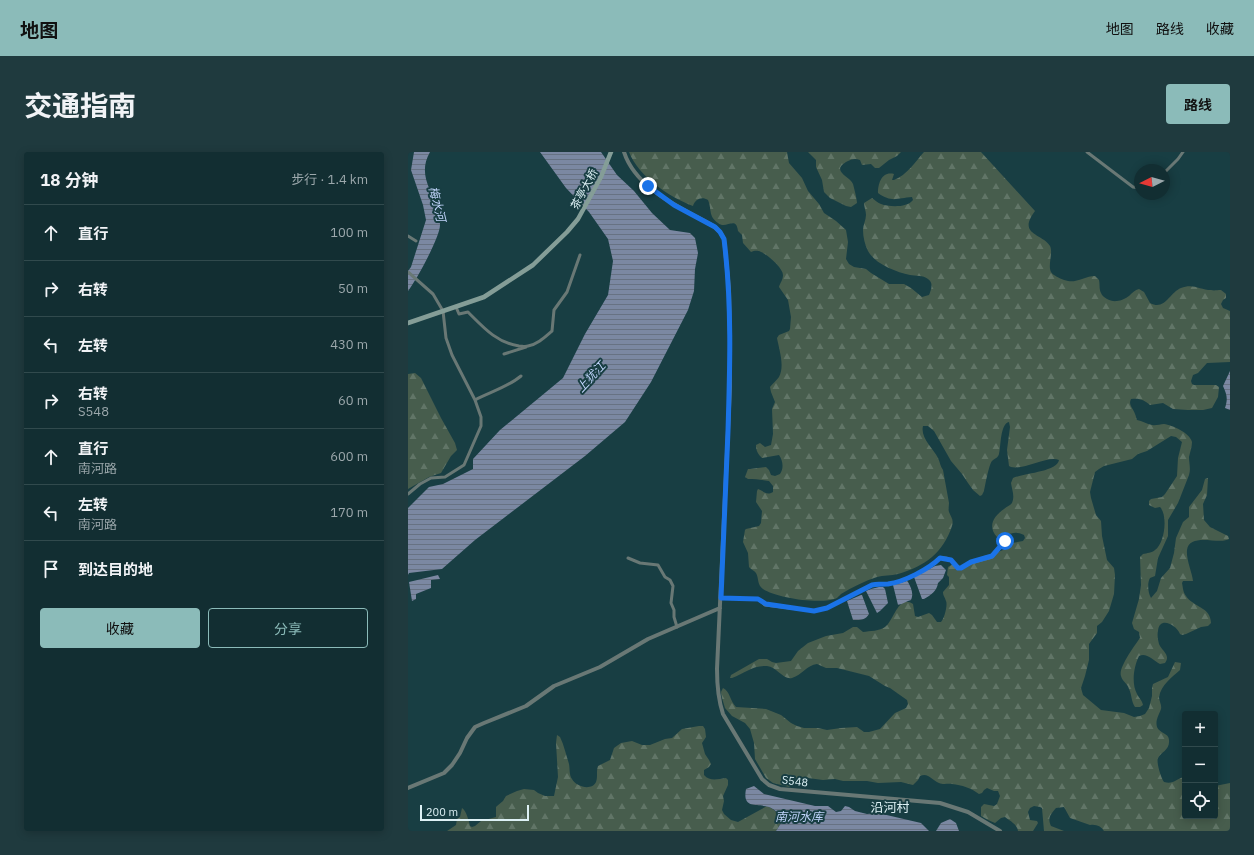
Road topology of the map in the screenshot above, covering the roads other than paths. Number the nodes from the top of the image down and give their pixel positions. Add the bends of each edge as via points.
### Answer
1 (611, 152) edge
2 (624, 152) edge
3 (1087, 152) edge
4 (1183, 152) edge
5 (1170, 167) edge
6 (1134, 187) edge
7 (408, 236) edge
8 (416, 241) dead end
9 (580, 255) dead end
10 (408, 272) edge
11 (456, 307) junction
12 (443, 311) junction
13 (408, 323) edge
14 (527, 346) junction
15 (504, 354) dead end
16 (521, 376) dead end
17 (475, 400) junction
18 (408, 494) edge
19 (1005, 541) dead end
20 (628, 558) dead end
21 (721, 598) junction
22 (720, 608) junction
23 (677, 627) junction
24 (408, 788) edge
25 (1000, 831) edge

1 - 11 main road, 茶亭大桥 via 590,198 567,232 533,265 484,297
2 - 21 street, S548 via 635,172 648,186 674,205 715,227 724,239 729,289 730,340
3 - 6 street
4 - 5 street
7 - 8 street
9 - 14 street via 566,292 554,310 552,331 539,342
10 - 12 street via 433,294
11 - 12 main road, 茶亭大桥
11 - 14 street via 459,314 468,312 484,329 501,340
12 - 13 main road, 茶亭大桥
12 - 17 street via 446,338 452,355
14 - 15 street
16 - 17 street via 513,383
17 - 18 street via 481,417 481,426 464,465 445,477 431,478
19 - 21 street via 992,556 961,568 951,560 940,558 909,577 889,584 872,585 827,608 814,611 766,604 758,599
20 - 23 street via 640,563 658,565 665,577 670,580 673,586 671,603
21 - 22 street, S548
22 - 23 street
22 - 25 street, S548 via 717,670 720,705 762,779 769,785 780,789 940,803 968,812
23 - 24 street via 648,639 600,668 554,686 526,706 475,727 452,765 444,773

